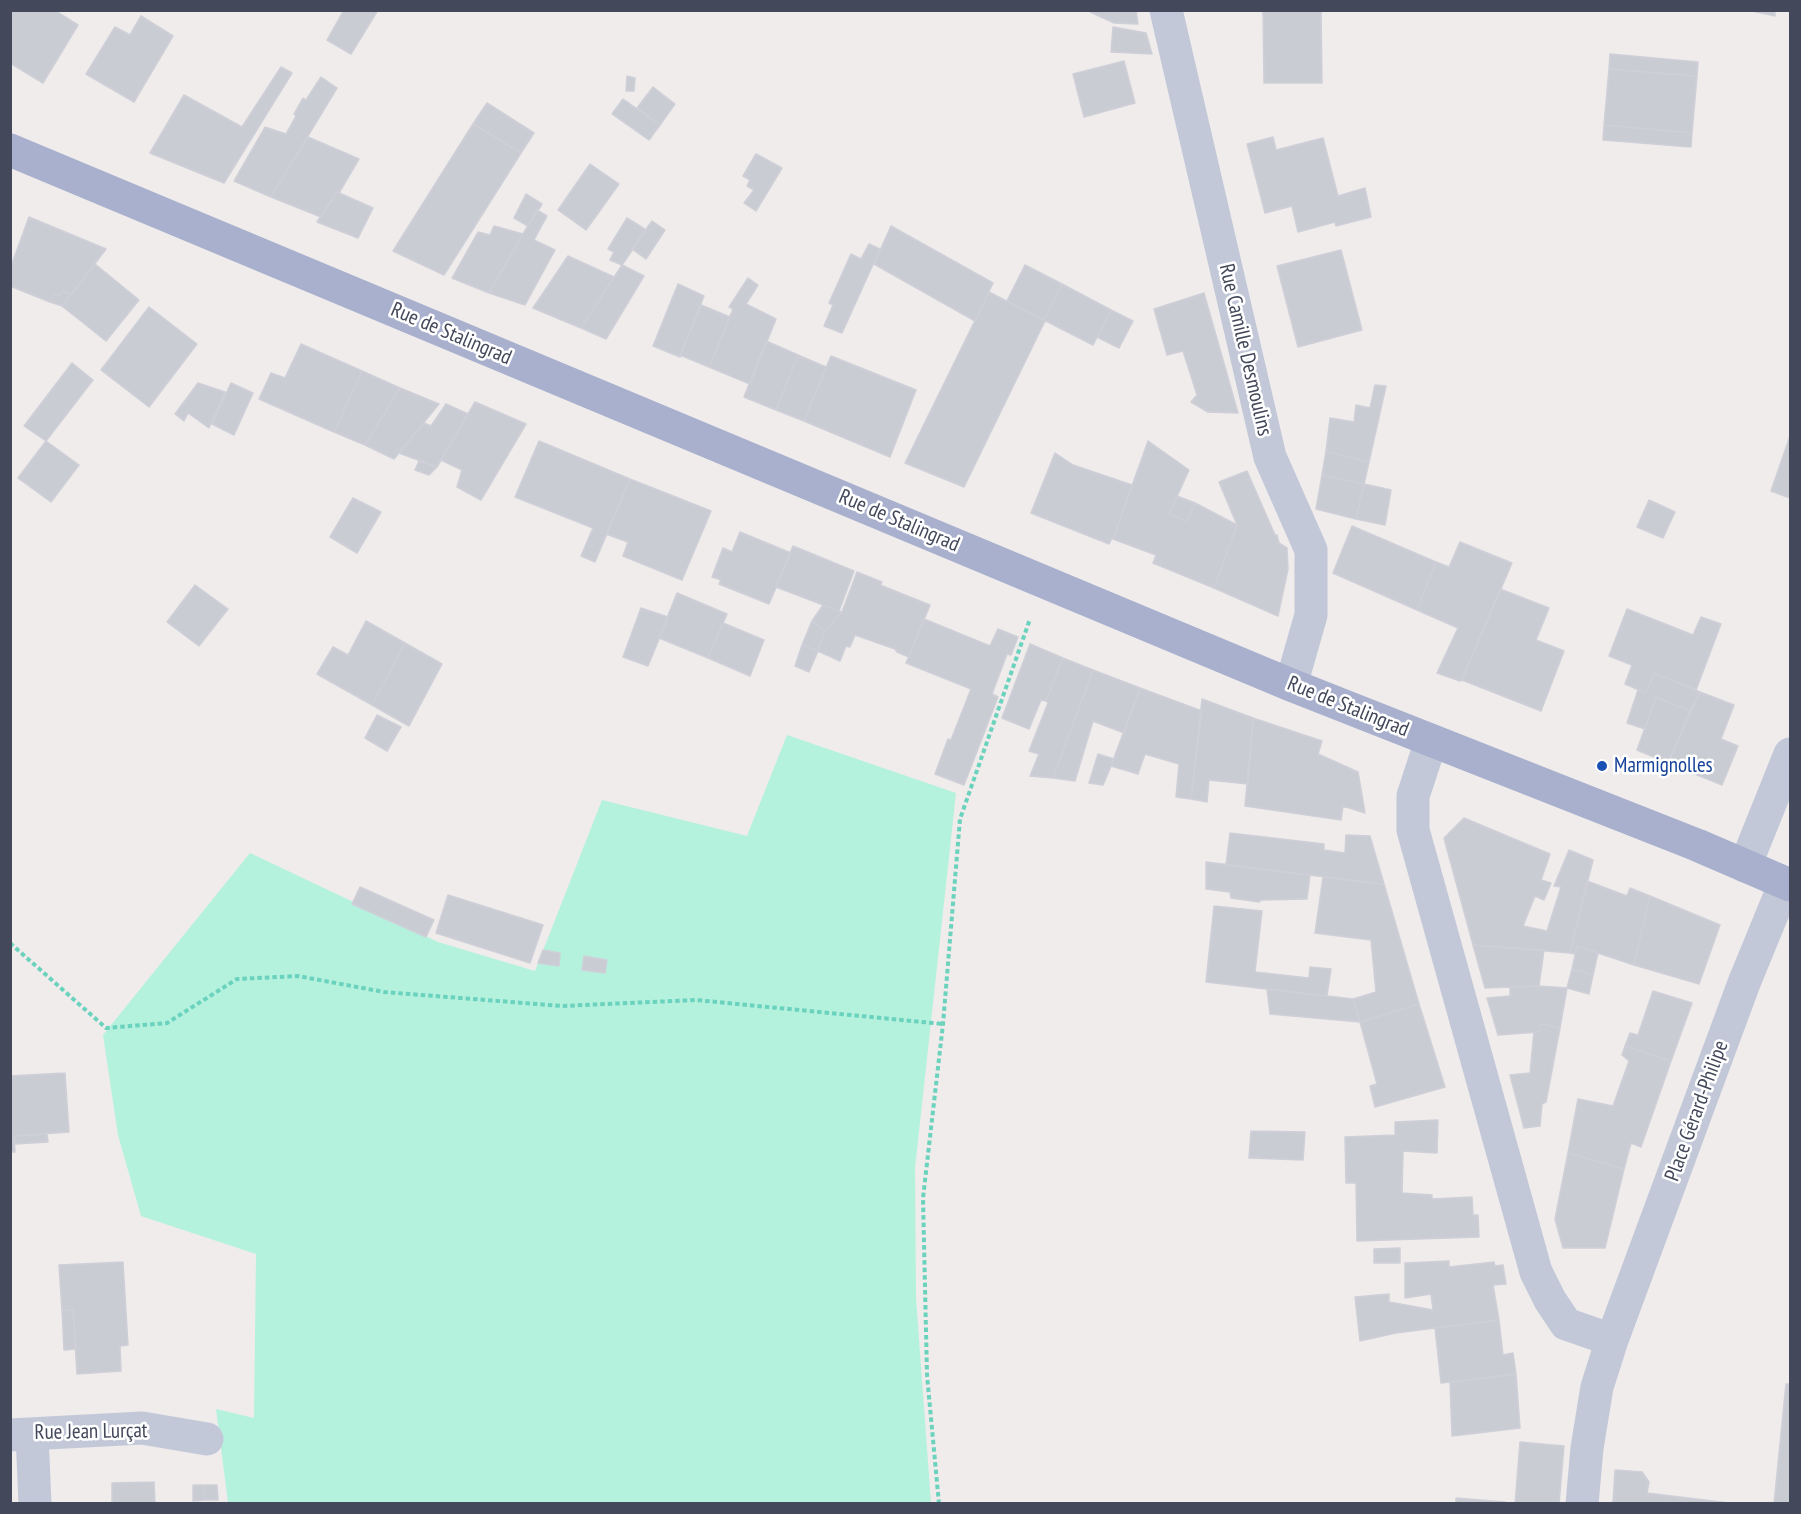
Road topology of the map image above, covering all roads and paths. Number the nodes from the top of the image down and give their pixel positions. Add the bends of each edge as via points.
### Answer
1 (1166, 10) edge
2 (10, 150) edge
3 (1043, 582) junction
4 (1291, 685) junction
5 (1431, 741) junction
6 (1791, 754) edge
7 (1745, 866) junction
8 (1788, 884) edge
9 (10, 943) edge
10 (944, 1024) junction
11 (1611, 1340) junction
12 (21, 1434) edge
13 (207, 1439) dead end
14 (35, 1503) edge
15 (939, 1503) edge
16 (1582, 1503) edge

1 - 4 street, Rue Camille Desmoulins via 1270,457 1311,550 1311,615
2 - 3 main road, Rue de Stalingrad
3 - 4 main road, Rue de Stalingrad
3 - 10 path via 960,819
4 - 5 main road, Rue de Stalingrad
5 - 7 main road, Rue de Stalingrad
5 - 11 street via 1413,796 1413,830 1536,1272 1566,1324
6 - 7 street
7 - 8 main road, Rue de Stalingrad
8 - 11 street, Place Gérard-Philipe via 1744,982
9 - 10 path via 106,1028 167,1023 237,979 298,976 384,992 562,1006 696,1000
10 - 15 path via 923,1198 927,1375
11 - 16 street, Place Gérard-Philipe via 1594,1407
12 - 13 street, Rue Jean Lurçat via 142,1428
12 - 14 street

